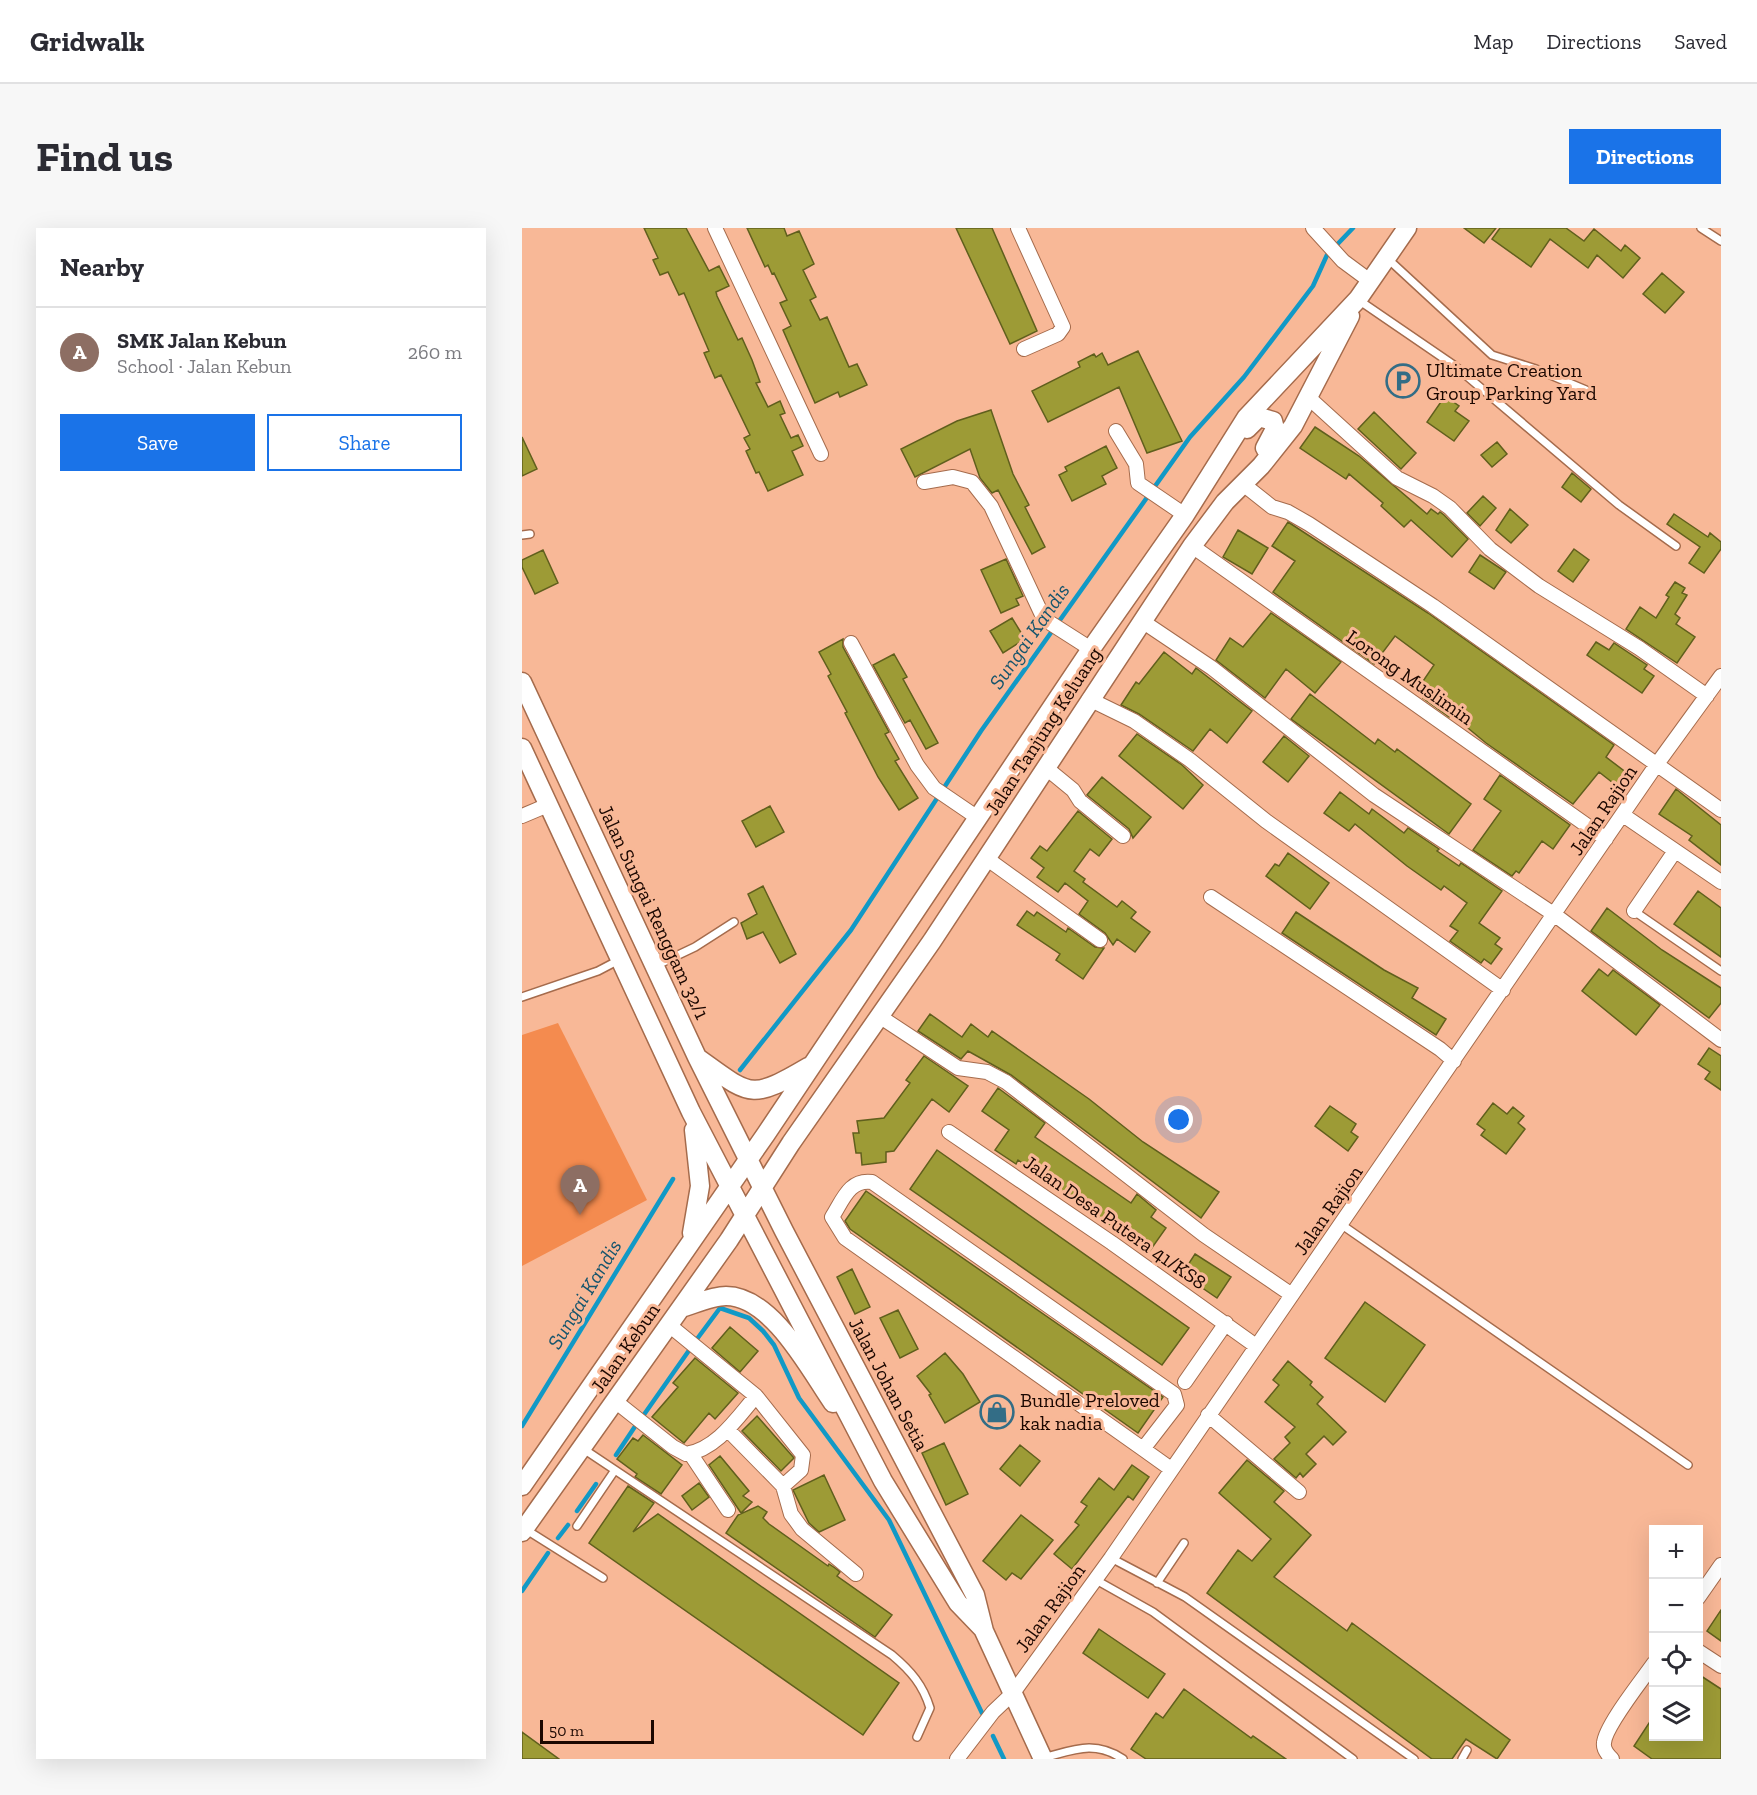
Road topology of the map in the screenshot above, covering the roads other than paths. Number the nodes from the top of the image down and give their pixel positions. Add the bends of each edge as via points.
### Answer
1 (715, 228) edge
2 (1018, 228) edge
3 (1407, 228) edge
4 (1701, 228) edge
5 (1317, 233) edge
6 (1721, 241) edge
7 (1386, 258) junction
8 (1370, 281) junction
9 (1358, 299) junction
10 (1024, 349) dead end
11 (1586, 390) dead end
12 (1309, 399) junction
13 (1116, 431) dead end
14 (821, 454) dead end
15 (1215, 467) junction
16 (924, 482) dead end
17 (1243, 484) junction
18 (1185, 515) junction
19 (1192, 546) junction
20 (1676, 546) dead end
21 (1142, 621) junction
22 (850, 643) dead end
23 (1085, 645) junction
24 (522, 682) edge
25 (1715, 689) edge
26 (1089, 699) junction
27 (522, 748) edge
28 (1046, 767) junction
29 (1663, 767) junction
30 (548, 805) junction
31 (1721, 810) edge
32 (1623, 815) junction
33 (522, 816) edge
34 (978, 818) junction
35 (1123, 836) dead end
36 (1606, 839) junction
37 (1675, 851) junction
38 (987, 858) junction
39 (1721, 882) edge
40 (1211, 897) dead end
41 (1634, 911) joint
42 (1559, 919) junction
43 (734, 922) dead end
44 (1100, 940) dead end
45 (619, 960) junction
46 (655, 966) junction
47 (1721, 971) edge
48 (1503, 990) junction
49 (522, 997) edge
50 (879, 1016) junction
51 (1721, 1040) edge
52 (697, 1058) junction
53 (1454, 1061) junction
54 (812, 1064) junction
55 (691, 1112) junction
56 (949, 1132) dead end
57 (748, 1160) junction
58 (730, 1186) junction
59 (763, 1189) junction
60 (746, 1215) junction
61 (1346, 1230) junction
62 (688, 1246) junction
63 (1292, 1295) junction
64 (681, 1308) junction
65 (1226, 1323) junction
66 (669, 1325) junction
67 (1256, 1346) junction
68 (1185, 1382) dead end
69 (756, 1396) junction
70 (615, 1401) junction
71 (1208, 1415) junction
72 (728, 1430) junction
73 (582, 1448) junction
74 (1143, 1449) junction
75 (690, 1454) junction
76 (874, 1461) junction
77 (1688, 1465) dead end
78 (1172, 1468) junction
79 (615, 1470) junction
80 (522, 1486) edge
81 (783, 1486) junction
82 (1299, 1492) dead end
83 (729, 1510) dead end
84 (577, 1526) dead end
85 (523, 1531) edge
86 (1184, 1543) dead end
87 (1111, 1558) junction
88 (1721, 1565) edge
89 (856, 1574) dead end
90 (603, 1578) dead end
91 (1101, 1583) junction
92 (1157, 1583) junction
93 (1703, 1591) edge
94 (984, 1630) junction
95 (1703, 1654) edge
96 (1721, 1666) edge
97 (1649, 1669) edge
98 (1013, 1693) junction
99 (917, 1737) dead end
100 (1467, 1750) dead end
101 (957, 1759) edge
102 (1043, 1759) edge
103 (1123, 1759) edge
104 (1353, 1759) edge
105 (1414, 1759) edge
106 (1461, 1759) edge
107 (1612, 1759) edge

1 - 14 street
2 - 10 street via 1062,323 1058,334
3 - 7 main road, Jalan Tanjung Keluang
4 - 6 lane
5 - 8 street via 1343,261
7 - 8 main road, Jalan Tanjung Keluang
7 - 11 lane via 1492,355
8 - 9 main road, Jalan Tanjung Keluang
9 - 12 main road, Jalan Tanjung Keluang
9 - 15 main road, Jalan Tanjung Keluang via 1246,418
9 - 20 lane via 1455,366 1618,505
12 - 17 main road, Jalan Tanjung Keluang via 1293,426
12 - 25 street via 1397,478 1450,508 1490,549 1531,580 1639,648
13 - 18 street via 1136,464 1138,483
15 - 17 main road via 1259,417 1268,417 1275,429 1273,438 1249,466
15 - 18 main road, Jalan Tanjung Keluang
16 - 23 street via 953,477 972,482 991,506 1044,619
17 - 19 main road, Jalan Tanjung Keluang
17 - 29 street via 1272,507 1309,524 1433,606
18 - 23 main road, Jalan Tanjung Keluang
19 - 21 main road, Jalan Tanjung Keluang
19 - 36 street, Lorong Muslimin
21 - 26 main road, Jalan Tanjung Keluang
21 - 42 street via 1212,668 1374,795
22 - 34 street via 917,765 934,788
23 - 34 main road, Jalan Tanjung Keluang
24 - 46 main road, Jalan Sungai Renggam 32/1
25 - 29 street, Jalan Rajion
26 - 28 main road, Jalan Tanjung Keluang
26 - 48 street via 1134,721 1190,760 1266,821
27 - 30 main road
28 - 35 street
28 - 38 main road, Jalan Tanjung Keluang
29 - 31 street
29 - 32 street, Jalan Rajion
30 - 33 street
30 - 45 main road
32 - 36 street, Jalan Rajion
32 - 37 street
34 - 54 main road, Jalan Tanjung Keluang
36 - 42 street, Jalan Rajion
37 - 39 street
37 - 41 street
38 - 44 street
38 - 50 main road, Jalan Tanjung Keluang
40 - 53 street
41 - 47 lane
42 - 48 street, Jalan Rajion
42 - 51 street
43 - 46 lane
45 - 49 lane
45 - 55 main road
46 - 52 main road, Jalan Sungai Renggam 32/1
48 - 53 street, Jalan Rajion
50 - 59 main road, Jalan Tanjung Keluang
50 - 63 street via 958,1068 987,1072 1006,1083 1204,1234
52 - 54 main road via 740,1088 760,1091
52 - 57 main road, Jalan Sungai Renggam 32/1
53 - 61 street, Jalan Rajion
54 - 57 main road, Jalan Tanjung Keluang
55 - 58 main road
55 - 62 main road via 700,1186
56 - 65 street, Jalan Desa Putera 41/KS8
57 - 58 main road, Jalan Kebun
57 - 59 main road, Jalan Johan Setia
58 - 60 main road
58 - 62 main road, Jalan Kebun
59 - 60 main road, Jalan Kebun
59 - 94 main road, Jalan Johan Setia via 975,1595
60 - 64 main road, Jalan Kebun
60 - 76 main road, Jalan Johan Setia
61 - 63 street, Jalan Rajion
61 - 77 lane
62 - 80 main road, Jalan Kebun
63 - 67 street, Jalan Rajion
64 - 66 main road, Jalan Kebun
64 - 76 main road via 725,1296 743,1299 772,1316
65 - 67 street, Jalan Desa Putera 41/KS8
65 - 68 street
66 - 69 street
66 - 70 main road, Jalan Kebun
67 - 71 street, Jalan Rajion
69 - 72 street
69 - 81 street via 803,1455 801,1470
70 - 73 main road, Jalan Kebun
70 - 75 street via 673,1447
71 - 78 street, Jalan Rajion
71 - 82 street
72 - 75 street
72 - 81 street
73 - 79 lane
73 - 85 main road, Jalan Kebun
74 - 74 street via 845,1238 832,1217 853,1184 861,1180 872,1182 1174,1394 1177,1405
74 - 78 street
75 - 83 street
76 - 94 main road, Jalan Johan Setia via 958,1603
78 - 87 street, Jalan Rajion
79 - 84 lane
79 - 99 lane via 912,1672 926,1693 930,1708
81 - 89 street via 791,1514 802,1528
85 - 90 lane
86 - 92 lane
87 - 91 street, Jalan Rajion
87 - 92 lane
88 - 93 street
91 - 98 street, Jalan Rajion
91 - 104 lane via 1153,1612
92 - 105 lane via 1185,1597
94 - 98 main road, Jalan Johan Setia
95 - 96 street
97 - 107 street via 1610,1726 1604,1742
98 - 101 street, Jalan Rajion
98 - 102 main road, Jalan Johan Setia
100 - 106 lane
102 - 103 lane via 1083,1748 1104,1748

